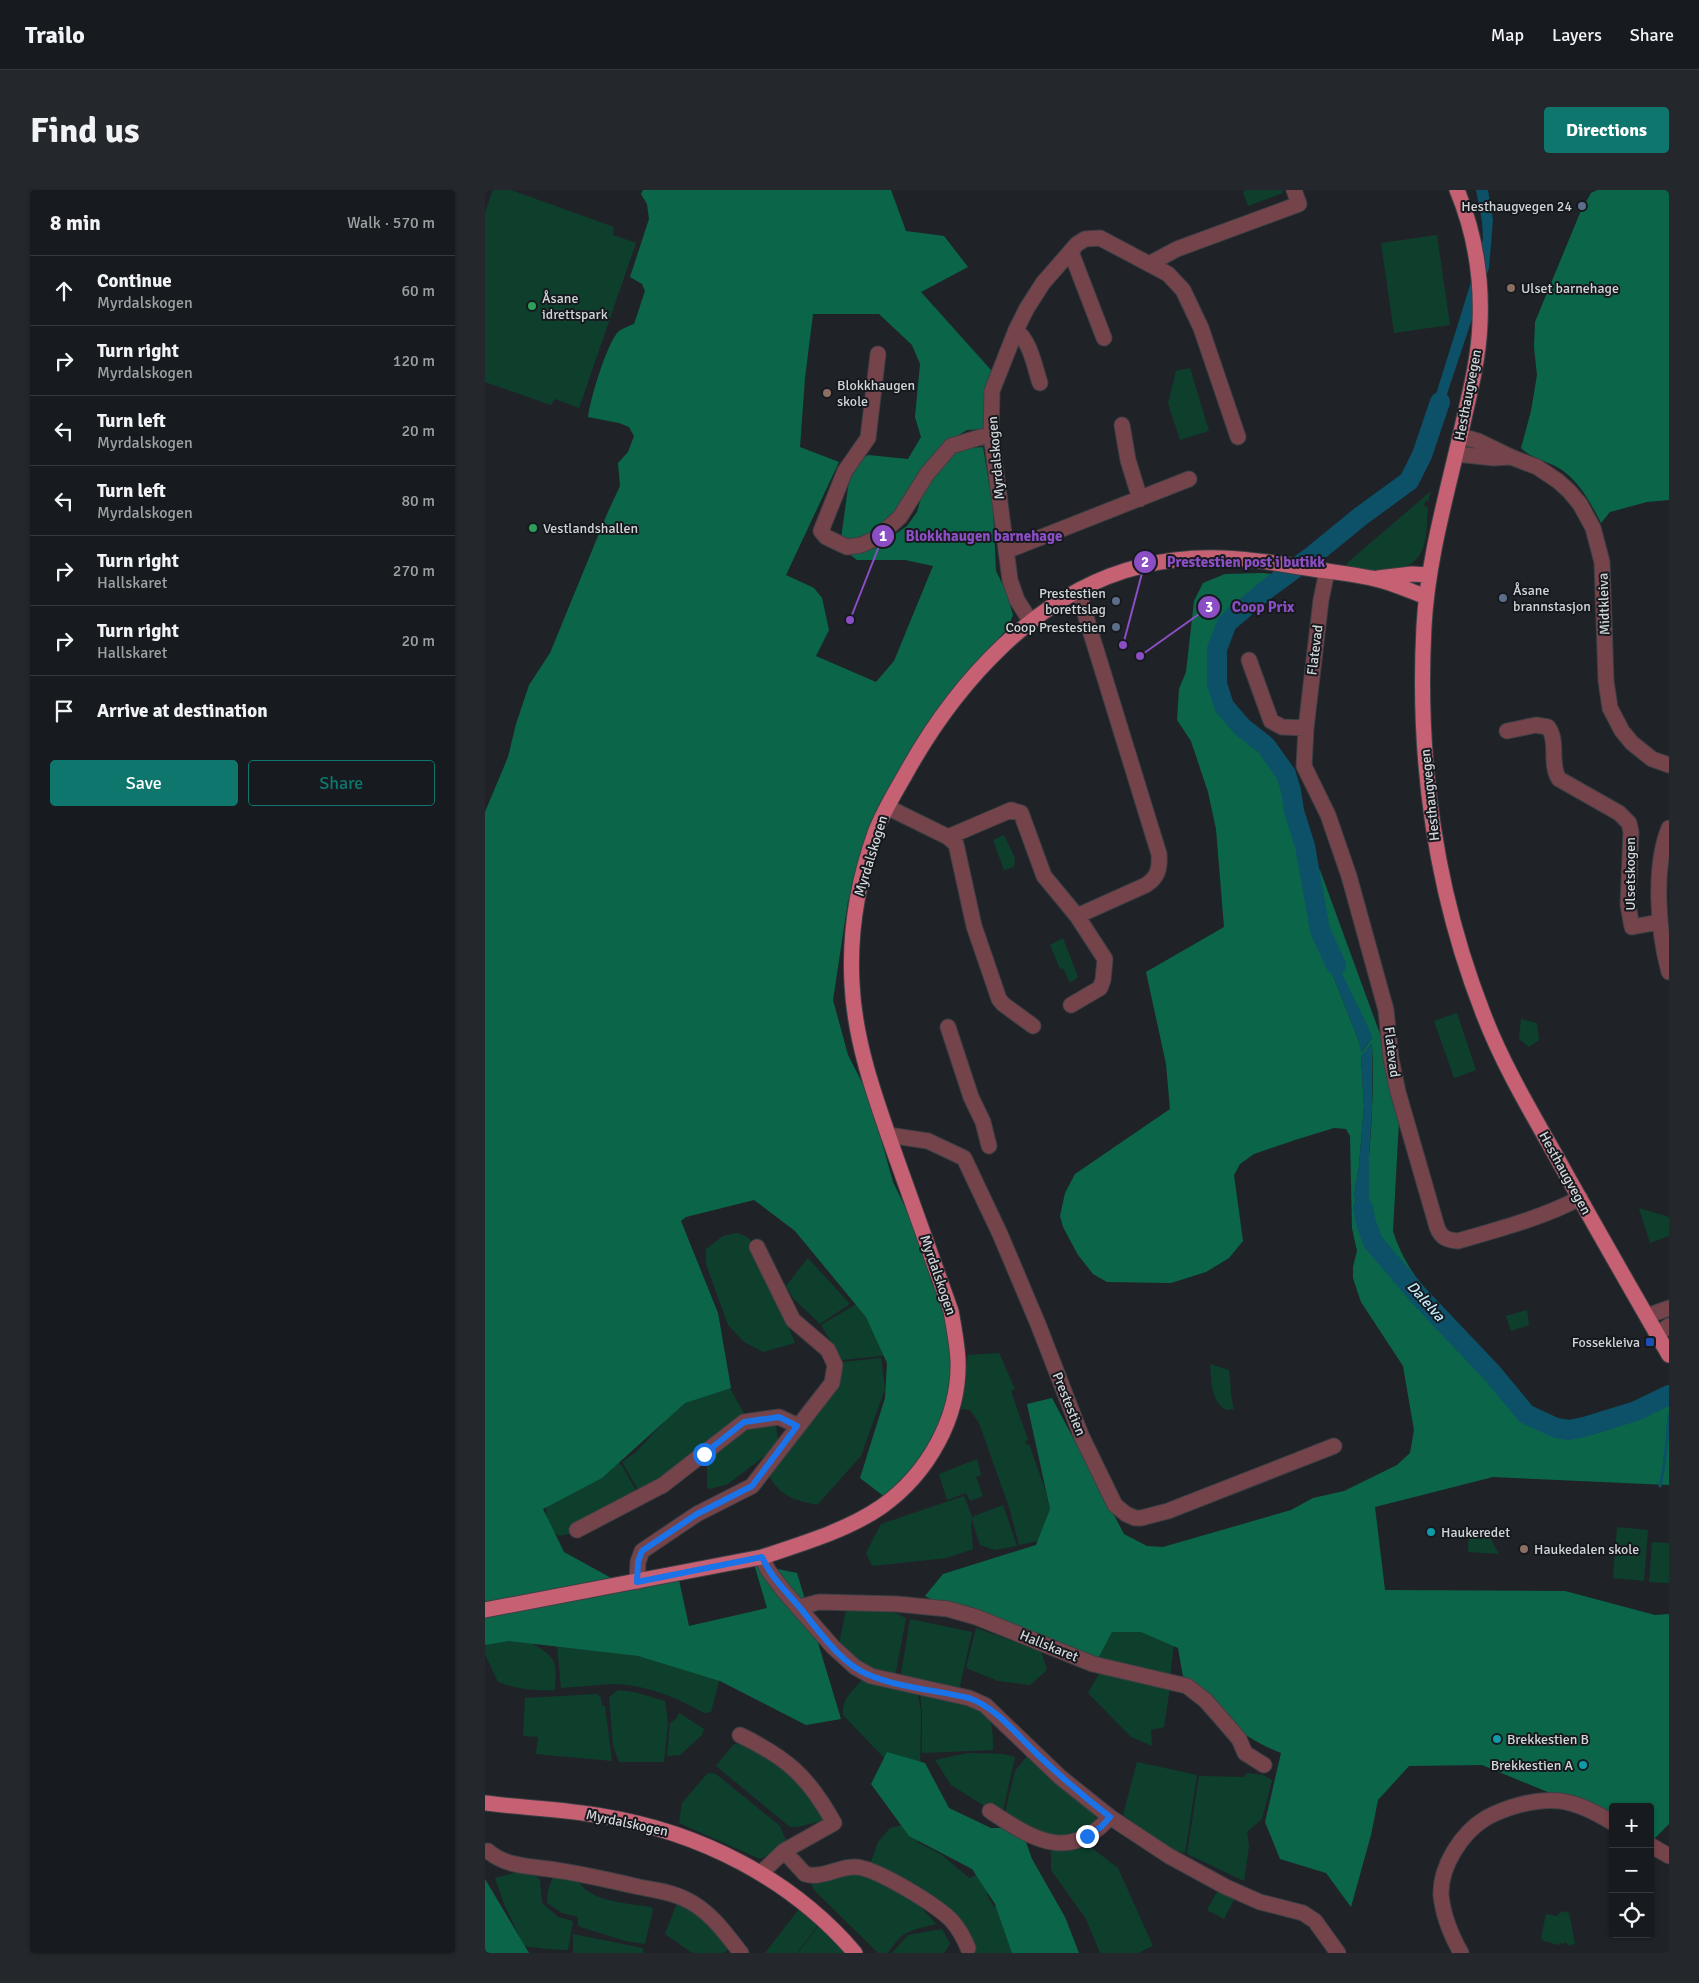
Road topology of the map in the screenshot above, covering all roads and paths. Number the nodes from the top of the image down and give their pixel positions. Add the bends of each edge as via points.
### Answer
1 (1294, 190) edge
2 (1457, 190) edge
3 (1071, 252) junction
4 (1149, 264) junction
5 (1016, 330) junction
6 (1104, 338) dead end
7 (878, 354) dead end
8 (1040, 383) dead end
9 (1122, 425) dead end
10 (991, 434) junction
11 (1461, 436) junction
12 (1238, 437) dead end
13 (1456, 454) junction
14 (1511, 457) junction
15 (1189, 479) dead end
16 (1140, 499) junction
17 (1006, 551) junction
18 (1327, 571) junction
19 (1429, 575) junction
20 (1373, 578) junction
21 (1078, 591) junction
22 (1426, 597) junction
23 (1031, 622) junction
24 (1249, 660) dead end
25 (1306, 728) junction
26 (1507, 730) dead end
27 (1669, 765) edge
28 (887, 807) junction
29 (1669, 828) edge
30 (948, 837) junction
31 (1077, 916) junction
32 (1659, 922) junction
33 (1666, 945) edge
34 (1669, 972) edge
35 (1071, 1005) dead end
36 (1033, 1026) dead end
37 (948, 1027) dead end
38 (888, 1135) junction
39 (989, 1146) dead end
40 (1580, 1198) junction
41 (757, 1247) dead end
42 (1669, 1308) edge
43 (1647, 1316) junction
44 (1663, 1330) edge
45 (1669, 1355) edge
46 (797, 1426) junction
47 (1334, 1446) dead end
48 (577, 1530) dead end
49 (762, 1557) junction
50 (637, 1582) junction
51 (799, 1608) junction
52 (485, 1610) edge
53 (740, 1735) dead end
54 (1264, 1765) dead end
55 (485, 1803) edge
56 (990, 1811) dead end
57 (1110, 1817) junction
58 (1609, 1821) edge
59 (1654, 1847) edge
60 (488, 1851) dead end
61 (784, 1851) junction
62 (1669, 1856) edge
63 (761, 1873) junction
64 (967, 1948) dead end
65 (741, 1953) edge
66 (855, 1953) edge
67 (1337, 1953) edge
68 (1461, 1953) edge

1 - 4 street via 1299,204 1177,249
2 - 11 main road, Hesthaugvegen via 1476,255 1480,301 1478,353
3 - 4 street, Myrdalskogen via 1085,239 1100,238
3 - 5 street, Myrdalskogen via 1043,283
3 - 6 street
4 - 12 street, Myrdalskogen via 1168,274 1183,290 1201,328
5 - 8 street via 1028,344
5 - 10 street, Myrdalskogen via 992,391
7 - 10 street via 868,438 845,471 821,531 826,537 847,547 877,538 900,517 927,474 951,446
9 - 16 street
10 - 17 street, Myrdalskogen
11 - 13 main road, Hesthaugvegen
11 - 14 street, Midtkleiva
13 - 14 street, Midtkleiva
13 - 19 main road, Hesthaugvegen
14 - 27 street, Midtkleiva via 1537,466 1559,481 1588,517 1602,562 1606,681 1610,708 1632,743 1652,759
15 - 16 street
16 - 17 street
17 - 23 street, Myrdalskogen via 1017,600
18 - 20 main road
18 - 21 main road, Myrdalskogen via 1269,562 1194,557 1131,569
18 - 25 street, Flatevad
19 - 20 main road
19 - 22 main road, Hesthaugvegen
20 - 22 main road
21 - 23 main road, Myrdalskogen
21 - 31 street via 1159,854 1160,868 1155,879 1146,885
22 - 40 main road, Hesthaugvegen via 1423,646 1425,756 1436,849 1450,912 1484,1016 1527,1104
23 - 28 main road, Myrdalskogen via 962,687 923,742
24 - 25 street via 1271,721 1282,727
25 - 40 street, Flatevad via 1305,766 1328,815 1349,876 1386,1010 1398,1092 1439,1233 1448,1240 1458,1240 1530,1218
26 - 32 street, Ulsetskogen via 1537,725 1548,727 1559,779 1627,820 1631,832 1628,905 1632,927
28 - 30 street, Myrdalskogen
28 - 38 main road, Myrdalskogen via 861,878 854,922 852,982 861,1047
29 - 32 street via 1662,860
30 - 31 street via 1011,810 1021,813 1044,876
30 - 36 street via 956,844 974,926 999,999
31 - 35 street via 1105,959 1100,988
32 - 33 street
33 - 34 street
37 - 39 street
38 - 47 street, Prestestien via 928,1142 963,1158 1000,1234 1081,1435 1115,1505 1126,1514 1141,1518 1168,1511
38 - 49 main road, Myrdalskogen via 951,1311 958,1361 957,1384 950,1413 927,1460 900,1492 881,1507 841,1527
40 - 43 main road, Hesthaugvegen
41 - 46 street via 793,1320 828,1350 835,1365 832,1383
42 - 43 street
43 - 44 main road, Hesthaugvegen
44 - 45 main road, Hesthaugvegen
46 - 48 street via 779,1417 744,1422 663,1485
46 - 50 street via 752,1486 697,1514 642,1551
49 - 50 main road, Myrdalskogen
49 - 51 street via 768,1570
50 - 52 main road, Myrdalskogen
51 - 54 street, Hallskaret via 819,1602 948,1609 1093,1664 1187,1686 1221,1718 1239,1739 1245,1753
51 - 57 street via 833,1647 864,1673 969,1698 985,1705 1061,1777
53 - 61 street via 796,1770 821,1799 834,1823
55 - 63 main road, Myrdalskogen via 601,1815 646,1825 699,1843
56 - 57 street via 1027,1835 1052,1843 1087,1836
57 - 67 street via 1226,1888 1260,1902 1303,1913 1315,1921
58 - 68 street via 1590,1810 1560,1801 1515,1807 1484,1819 1460,1844 1446,1867 1443,1879 1441,1894 1446,1920
59 - 62 street
60 - 65 street via 497,1859 513,1864 579,1873 688,1900 721,1927
61 - 63 street
61 - 64 street via 805,1874 817,1876 842,1868 863,1867 896,1883 951,1921 964,1938
63 - 66 main road, Myrdalskogen via 810,1908

